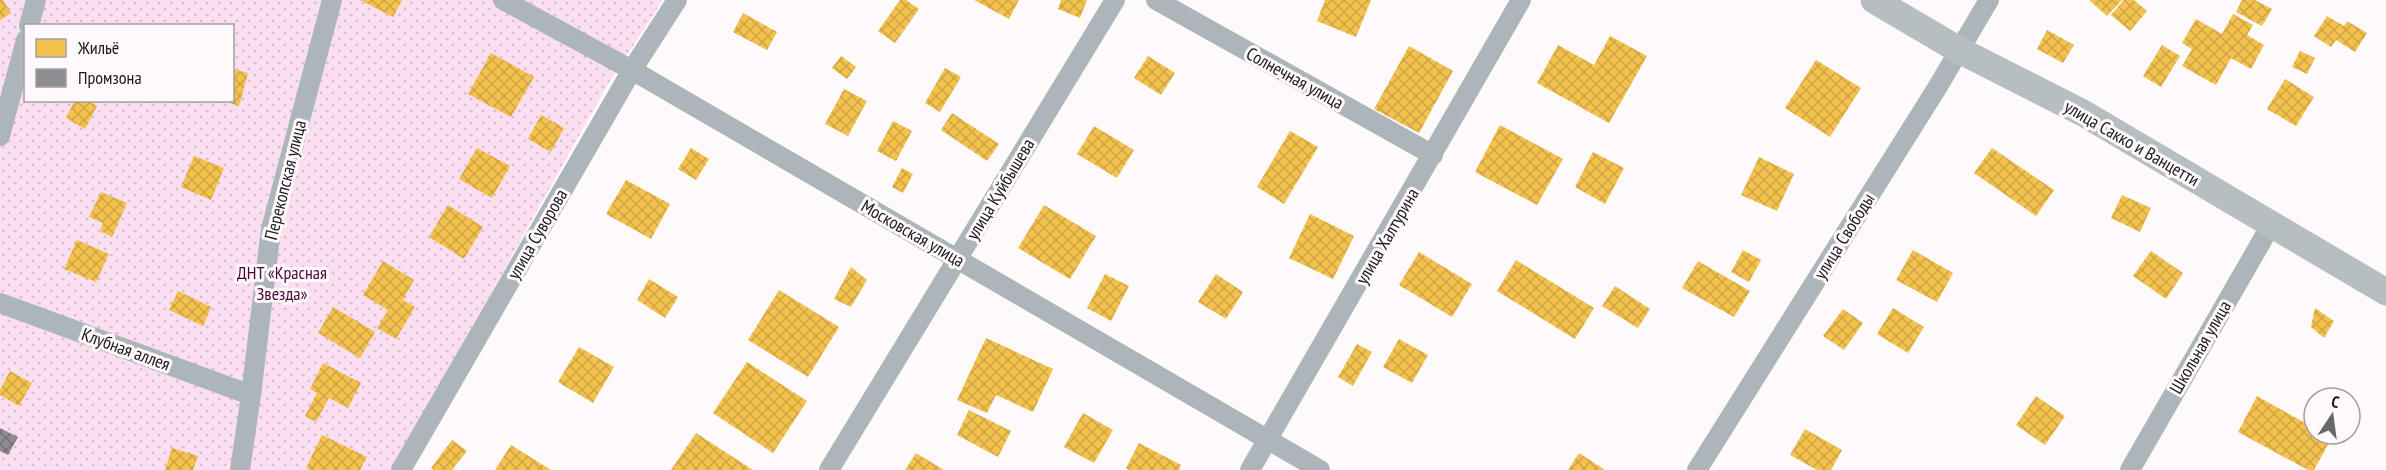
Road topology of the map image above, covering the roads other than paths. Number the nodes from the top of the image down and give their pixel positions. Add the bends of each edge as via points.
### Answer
1 (36, 0) edge
2 (332, 0) edge
3 (503, 0) edge
4 (677, 0) edge
5 (1115, 0) edge
6 (1156, 0) edge
7 (1521, 0) edge
8 (1874, 0) edge
9 (1989, 0) edge
10 (30, 24) edge
11 (24, 47) edge
12 (1959, 50) junction
13 (632, 70) junction
14 (0, 136) edge
15 (1433, 155) junction
16 (2271, 225) junction
17 (958, 259) junction
18 (2386, 292) edge
19 (0, 303) edge
20 (251, 394) junction
21 (1269, 439) junction
22 (240, 470) edge
23 (401, 470) edge
24 (829, 470) edge
25 (1251, 470) edge
26 (1320, 470) edge
27 (1697, 470) edge
28 (2130, 470) edge

1 - 10 street
2 - 20 street, Перекопская улица via 271,229
3 - 13 street, Московская улица
4 - 13 street, улица Суворова
5 - 17 street, улица Куйбышева
6 - 15 street, Солнечная улица
7 - 15 street, улица Халтурина
8 - 12 main road, улица Сакко и Ванцетти
9 - 12 street, улица Свободы
11 - 14 street
12 - 16 main road, улица Сакко и Ванцетти via 2083,112
12 - 27 street, улица Свободы
13 - 17 street, Московская улица
13 - 23 street, улица Суворова
15 - 21 street, улица Халтурина
16 - 18 main road, улица Сакко и Ванцетти
16 - 28 street, Школьная улица
17 - 21 street, Московская улица
17 - 24 street, улица Куйбышева
19 - 20 street, Клубная аллея
20 - 22 street, Перекопская улица
21 - 25 street, улица Халтурина
21 - 26 street, Московская улица

